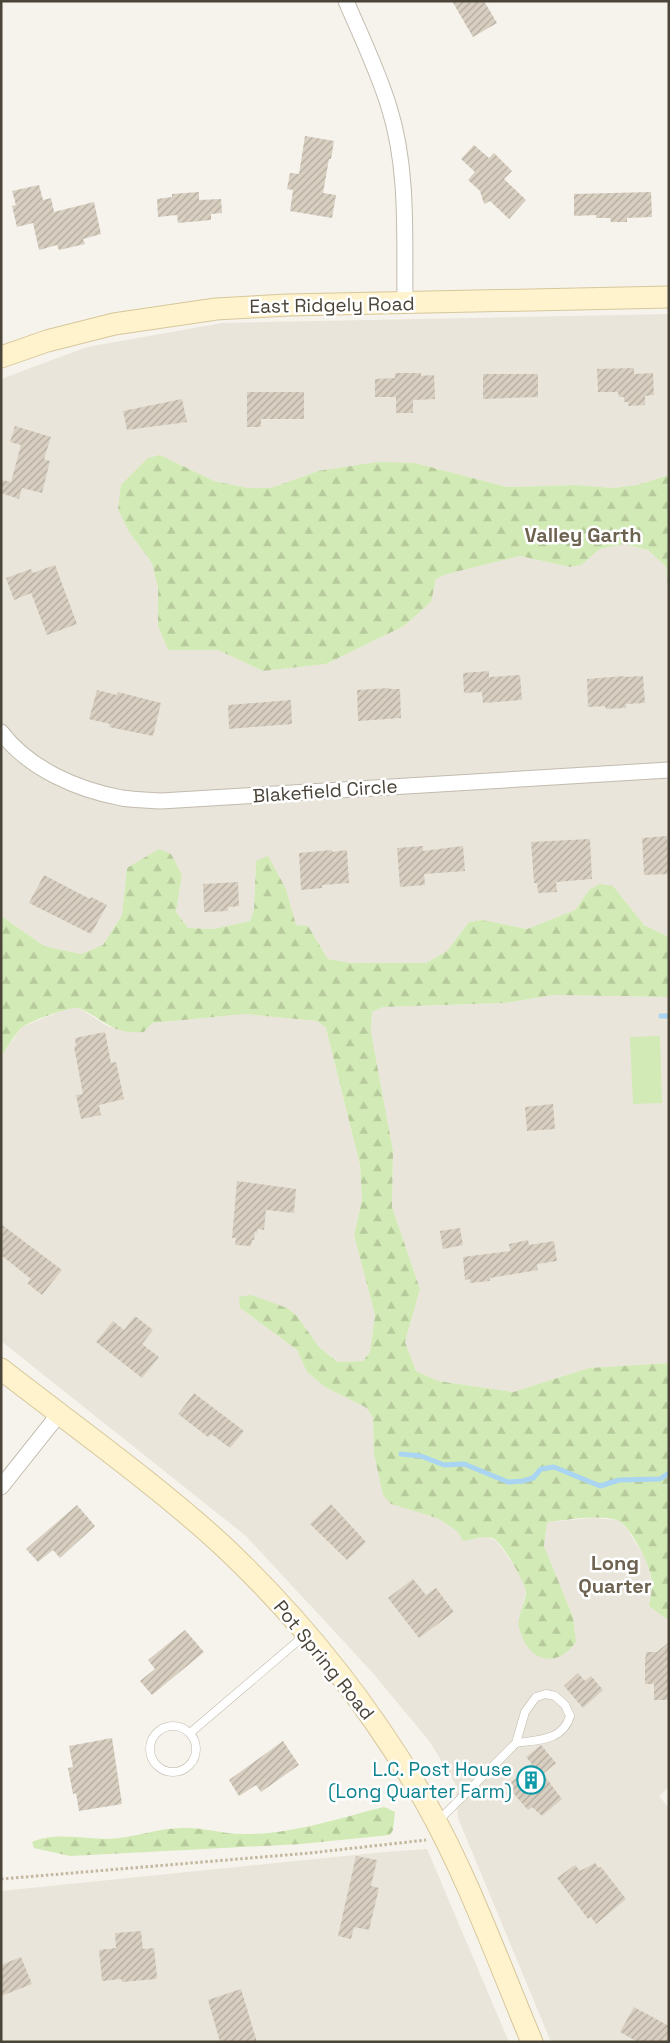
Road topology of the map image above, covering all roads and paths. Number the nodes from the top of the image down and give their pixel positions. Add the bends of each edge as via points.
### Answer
1 (346, 1) edge
2 (669, 297) edge
3 (405, 304) junction
4 (1, 357) edge
5 (1, 732) edge
6 (669, 770) edge
7 (1, 1369) edge
8 (59, 1414) junction
9 (1, 1487) edge
10 (307, 1634) junction
11 (190, 1733) junction
12 (516, 1744) junction
13 (440, 1830) junction
14 (1, 1879) edge
15 (532, 2042) edge

1 - 3 street via 390,108 399,150 404,201
2 - 3 street, East Ridgely Road
3 - 4 street, East Ridgely Road via 182,312 83,331
5 - 6 street, Blakefield Circle via 25,756 55,776 86,789 122,798 161,801
7 - 8 street, Pot Spring Road
8 - 9 street
8 - 10 street, Pot Spring Road via 220,1544
10 - 11 lane
10 - 13 street, Pot Spring Road via 378,1727
11 - 11 lane via 184,1728 169,1725 155,1733 149,1747 150,1755 159,1768 173,1772 188,1767 196,1754
12 - 12 lane via 524,1712 536,1697 555,1696 565,1705 570,1716 568,1725 548,1739
12 - 13 lane
13 - 14 path via 310,1853
13 - 15 street, Pot Spring Road

